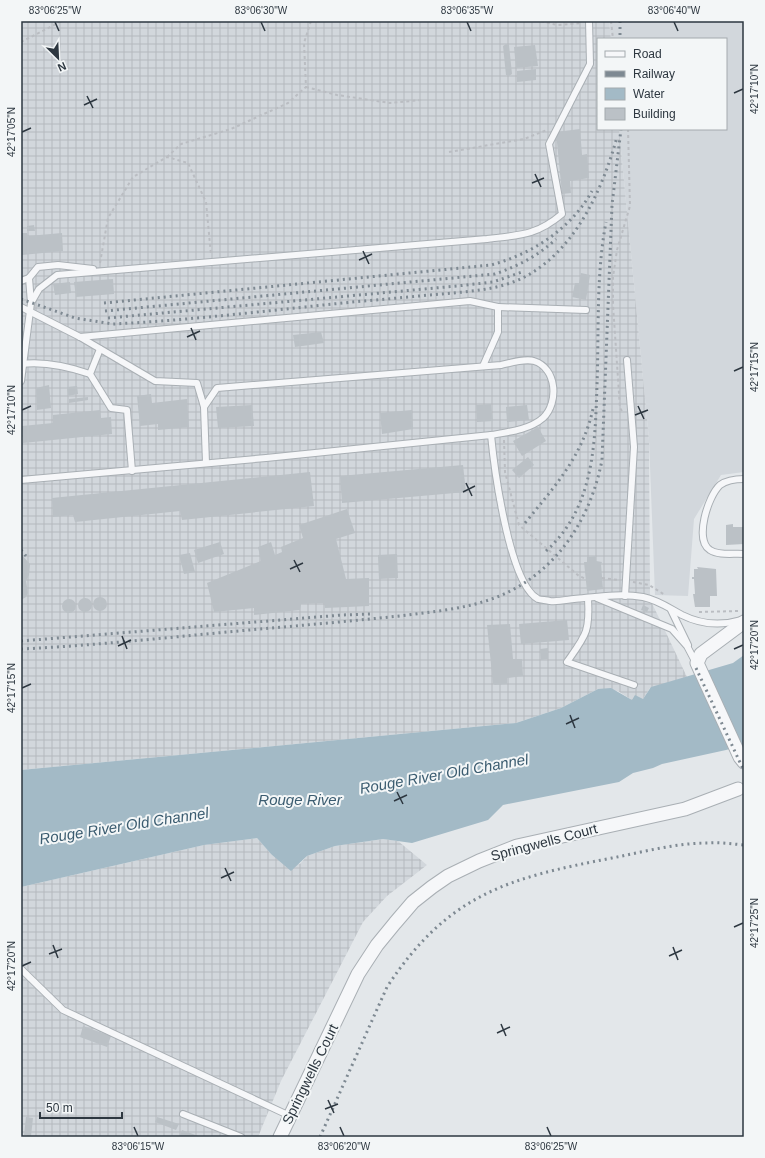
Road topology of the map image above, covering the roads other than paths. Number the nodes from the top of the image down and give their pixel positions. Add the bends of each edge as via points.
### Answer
1 (589, 22) edge
2 (108, 271) junction
3 (29, 278) junction
4 (21, 281) edge
5 (31, 303) junction
6 (21, 307) edge
7 (498, 307) junction
8 (586, 310) dead end
9 (29, 311) junction
10 (80, 337) junction
11 (100, 349) junction
12 (627, 360) dead end
13 (22, 364) edge
14 (483, 366) junction
15 (90, 374) junction
16 (21, 381) edge
17 (204, 408) junction
18 (491, 435) junction
19 (206, 463) junction
20 (132, 471) junction
21 (744, 479) edge
22 (21, 480) edge
23 (744, 554) edge
24 (625, 596) junction
25 (596, 597) junction
26 (588, 598) junction
27 (670, 609) junction
28 (743, 616) edge
29 (744, 618) edge
30 (696, 662) junction
31 (634, 685) dead end
32 (742, 760) edge
33 (738, 789) dead end
34 (21, 968) edge
35 (183, 1114) dead end
36 (290, 1116) junction
37 (241, 1137) edge
38 (280, 1137) edge

1 - 2 lane via 590,64 549,144 562,214 531,234
2 - 3 lane via 58,265 38,267
2 - 5 lane via 57,275 39,290
3 - 4 lane
3 - 5 lane
5 - 9 lane
6 - 9 lane
7 - 8 lane
7 - 10 lane via 470,301
7 - 14 lane via 498,332
9 - 10 lane
9 - 13 lane
10 - 11 lane
11 - 15 lane
11 - 17 lane via 155,381 197,383
12 - 24 lane via 634,447
13 - 15 lane via 66,365
13 - 16 lane
14 - 17 lane via 217,388
14 - 18 lane via 533,360 549,372 554,385 554,397 543,417 517,430
15 - 20 lane via 111,408 127,410
17 - 19 lane
18 - 19 lane
18 - 26 lane via 502,508 518,569 528,589 538,598 551,601
19 - 20 lane
20 - 22 lane
21 - 23 lane via 729,480 720,485 711,500 702,532 709,550 715,553
24 - 25 lane
24 - 27 lane via 650,599
25 - 26 lane
25 - 30 lane via 666,625 682,639
26 - 31 lane via 590,622 567,662
27 - 29 lane via 695,620 713,624 730,623
27 - 30 lane
28 - 30 street via 699,656
30 - 32 street
33 - 36 street, Springwells Court via 685,809 517,846 479,860 432,887 413,902 395,923 358,974
34 - 36 lane via 63,1010
35 - 37 lane
36 - 38 street, Springwells Court

